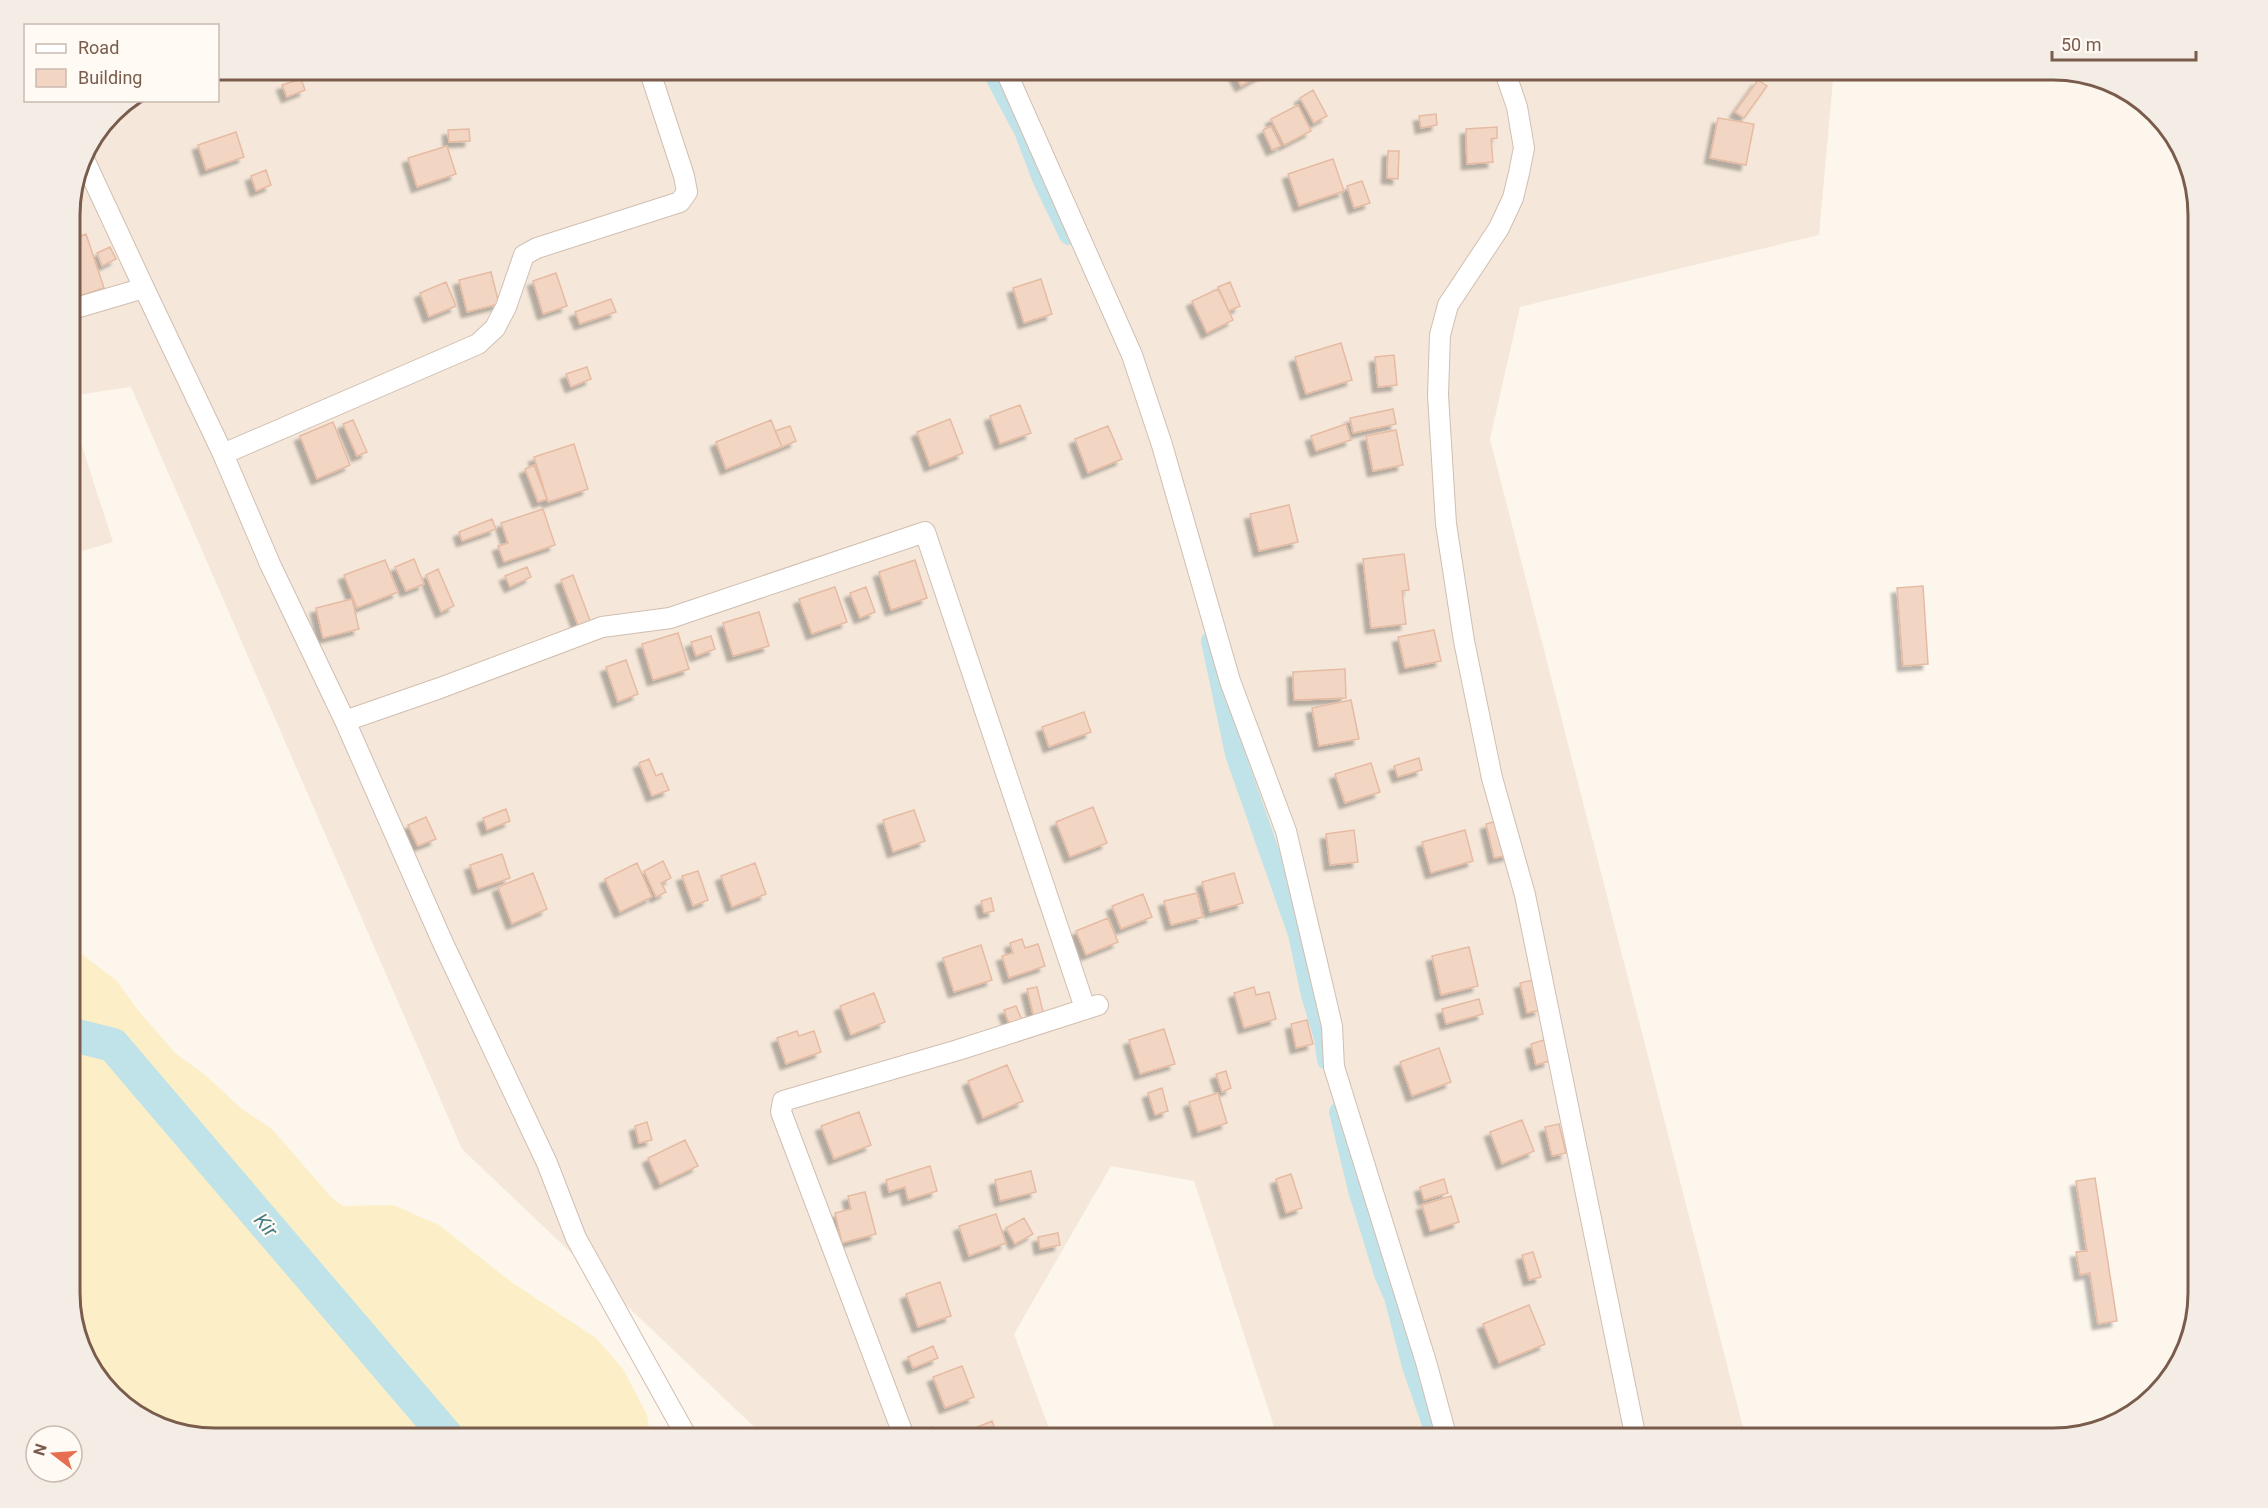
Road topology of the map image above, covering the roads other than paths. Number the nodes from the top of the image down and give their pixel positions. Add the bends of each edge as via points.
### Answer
1 (653, 80) edge
2 (1010, 80) edge
3 (1508, 80) edge
4 (88, 168) edge
5 (144, 288) junction
6 (80, 307) edge
7 (223, 454) junction
8 (345, 721) junction
9 (682, 1429) edge
10 (901, 1429) edge
11 (1444, 1429) edge
12 (1634, 1429) edge

1 - 7 street via 684,176 687,192 680,202 524,255 506,308 495,328 478,344
2 - 11 street via 1132,355 1162,445 1230,681 1286,831 1332,1026 1334,1067
3 - 12 street via 1524,148 1513,198 1499,228 1448,305 1440,335 1438,395 1446,524 1464,641 1492,778 1524,895
4 - 5 street
5 - 6 street
5 - 7 street
7 - 8 street
8 - 9 street via 443,943 547,1163 576,1238
8 - 10 street via 602,627 670,618 925,532 1092,1006 783,1101 780,1112

